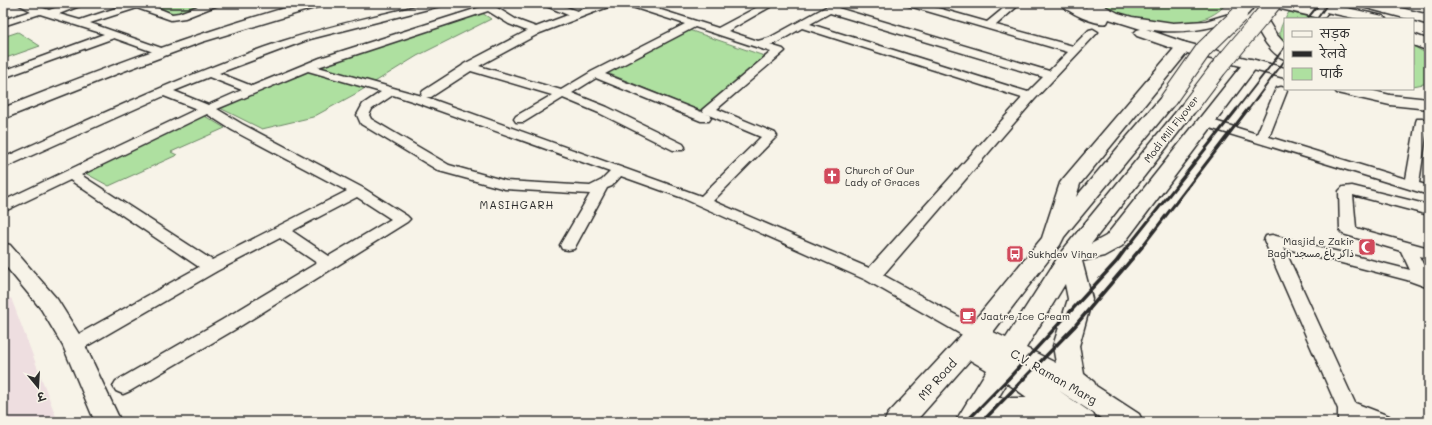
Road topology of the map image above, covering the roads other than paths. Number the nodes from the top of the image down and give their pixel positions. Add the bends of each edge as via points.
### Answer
1 (21, 3) edge
2 (79, 3) edge
3 (216, 3) edge
4 (317, 3) edge
5 (441, 3) edge
6 (547, 3) edge
7 (610, 3) edge
8 (629, 3) edge
9 (772, 3) edge
10 (840, 3) edge
11 (909, 3) edge
12 (1016, 3) edge
13 (1067, 3) edge
14 (1089, 3) edge
15 (1249, 3) edge
16 (1273, 3) edge
17 (1305, 3) edge
18 (1364, 3) edge
19 (139, 4) edge
20 (485, 6) edge
21 (829, 9) junction
22 (44, 12) junction
23 (578, 15) junction
24 (1239, 15) junction
25 (1340, 18) edge
26 (1373, 18) edge
27 (1260, 19) junction
28 (1429, 20) edge
29 (3, 23) edge
30 (81, 24) junction
31 (694, 24) junction
32 (803, 25) junction
33 (989, 25) junction
34 (1414, 28) edge
35 (536, 31) junction
36 (719, 32) junction
37 (1094, 32) dead end
38 (114, 34) junction
39 (1422, 38) edge
40 (758, 44) junction
41 (1182, 47) junction
42 (1074, 50) junction
43 (163, 52) junction
44 (1284, 53) edge
45 (1250, 64) junction
46 (468, 66) junction
47 (307, 67) junction
48 (210, 72) junction
49 (1284, 73) edge
50 (596, 74) junction
51 (3, 75) edge
52 (1050, 75) junction
53 (252, 90) junction
54 (1347, 90) edge
55 (1387, 90) edge
56 (391, 91) junction
57 (1281, 91) dead end
58 (165, 92) junction
59 (1429, 93) edge
60 (427, 94) dead end
61 (563, 94) junction
62 (1030, 97) junction
63 (1429, 104) edge
64 (208, 109) junction
65 (3, 114) edge
66 (705, 118) dead end
67 (520, 119) dead end
68 (1205, 122) junction
69 (1422, 122) dead end
70 (1261, 140) junction
71 (678, 147) dead end
72 (3, 163) edge
73 (619, 170) junction
74 (72, 175) junction
75 (1412, 185) junction
76 (601, 187) junction
77 (358, 190) junction
78 (1429, 191) edge
79 (703, 202) junction
80 (3, 207) edge
81 (1429, 210) edge
82 (281, 230) junction
83 (1052, 240) junction
84 (568, 244) dead end
85 (1408, 248) junction
86 (3, 250) edge
87 (1429, 252) edge
88 (1070, 256) junction
89 (328, 263) junction
90 (211, 267) junction
91 (1429, 274) edge
92 (872, 276) junction
93 (1429, 282) edge
94 (972, 341) junction
95 (74, 345) junction
96 (1007, 359) junction
97 (122, 386) dead end
98 (1091, 396) junction
99 (1348, 416) edge
100 (1077, 418) edge
101 (108, 422) edge
102 (898, 422) edge
103 (970, 422) edge
104 (1129, 422) edge
105 (1382, 422) edge

1 - 22 street
2 - 22 street
3 - 19 street via 181,16 171,17
4 - 43 street
5 - 48 street via 263,51
6 - 23 street
7 - 23 street
8 - 31 street
9 - 36 street
10 - 21 street
11 - 33 street
12 - 33 street
13 - 41 main road via 1094,18
14 - 24 main road via 1124,20 1164,27 1201,26
15 - 24 main road, Modi Mill Flyover
16 - 25 main road
16 - 27 main road, Modi Mill Flyover, bridge
17 - 26 main road
18 - 28 main road
19 - 30 street
20 - 35 street via 513,22
20 - 47 street
21 - 32 street
21 - 52 street
22 - 29 street
22 - 30 street
23 - 35 street
24 - 83 main road, Modi Mill Flyover, bridge via 1204,49 1168,100
27 - 44 main road via 1269,36
27 - 88 main road, Modi Mill Flyover, bridge
30 - 38 street
31 - 36 street
31 - 50 street
32 - 40 street via 772,41
32 - 62 street
33 - 42 street
34 - 39 main road
35 - 46 street
36 - 40 street
37 - 42 street
38 - 43 street
38 - 51 street
40 - 79 street via 779,51 708,110 770,136
41 - 45 main road
41 - 83 main road via 1070,183
42 - 52 street
43 - 65 street
45 - 49 main road
45 - 68 main road
46 - 60 street
46 - 61 street
47 - 53 street
47 - 56 street
48 - 53 street
48 - 58 street
50 - 61 street
50 - 66 street
52 - 62 street
53 - 64 street
54 - 63 main road
55 - 59 main road
56 - 73 street
56 - 76 street via 367,107 363,115 366,121 444,168 520,187 578,190
57 - 70 street
58 - 64 street
58 - 72 street
61 - 67 street
61 - 71 street via 603,110
62 - 92 street
64 - 74 street
64 - 77 street via 237,127
68 - 70 street
68 - 88 main road via 1114,241 1096,251
69 - 75 street
70 - 75 street
73 - 76 street
73 - 79 street
74 - 80 street
74 - 90 street
75 - 78 street
76 - 84 street
77 - 82 street
77 - 89 street via 402,219
79 - 92 street
81 - 85 street via 1352,190 1346,191 1348,231
82 - 89 street
82 - 90 street
83 - 94 main road, MP Road
85 - 87 street
85 - 91 street via 1416,267
86 - 95 street via 49,304
88 - 96 main road, Modi Mill Flyover
88 - 98 main road via 1080,299 1066,346 1071,379
89 - 97 street
90 - 95 street
92 - 94 street
93 - 99 street via 1272,240
94 - 96 main road, C.V. Raman Marg
94 - 102 main road, MP Road
95 - 101 street
96 - 98 main road, C.V. Raman Marg
96 - 100 main road, C.V. Raman Marg
96 - 103 main road
98 - 104 main road, C.V. Raman Marg
99 - 105 street
100 - 103 main road via 1008,408 978,411

